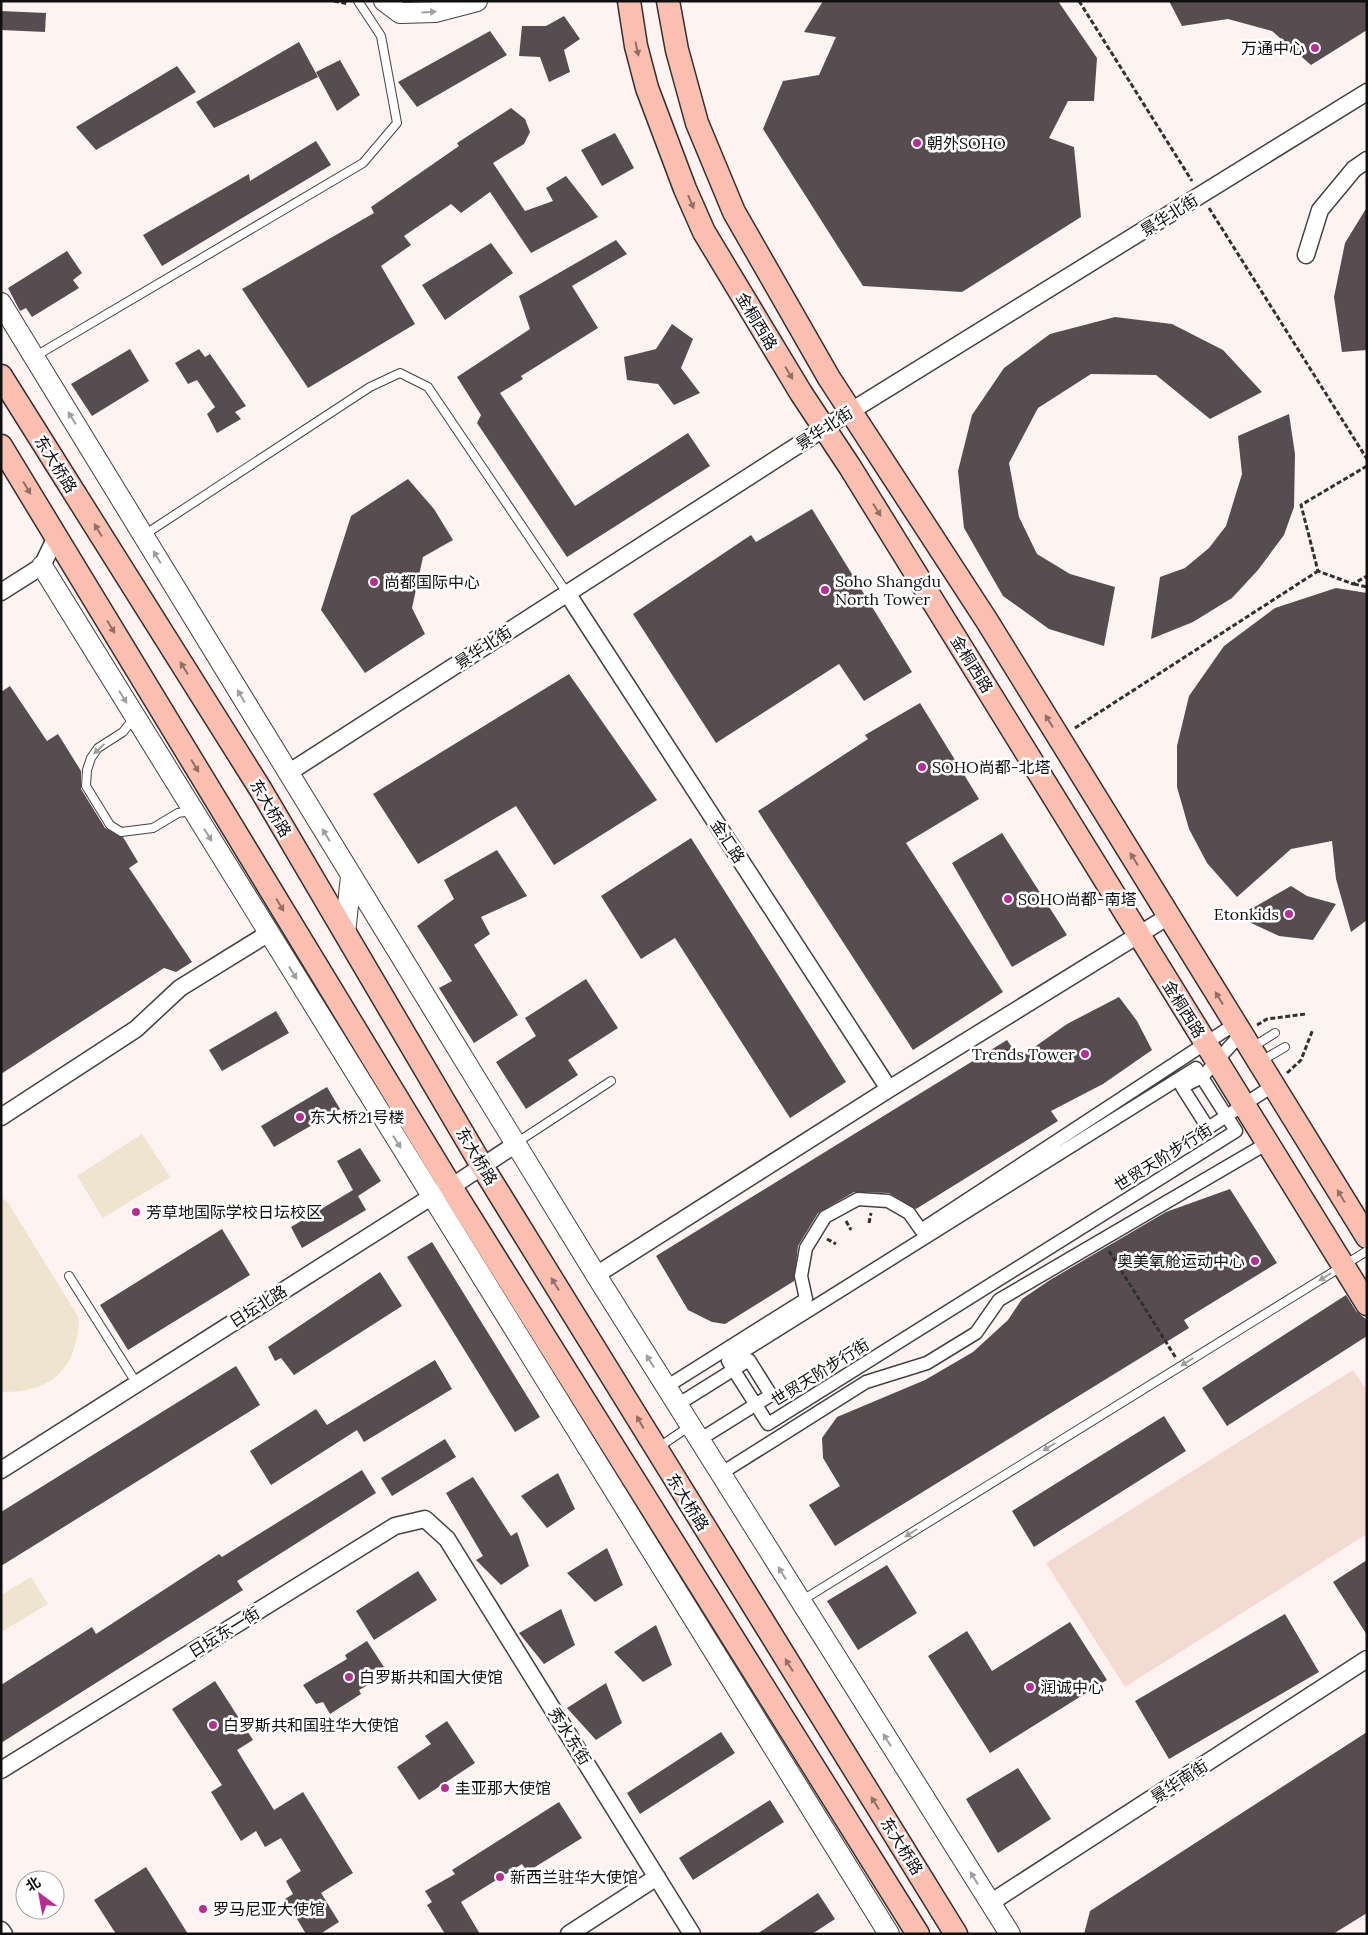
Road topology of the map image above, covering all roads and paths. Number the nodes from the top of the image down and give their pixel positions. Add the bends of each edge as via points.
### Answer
1 (358, 1) edge
2 (384, 1) edge
3 (477, 1) edge
4 (629, 1) edge
5 (668, 1) edge
6 (1079, 1) edge
7 (1367, 92) edge
8 (1367, 160) edge
9 (1201, 196) junction
10 (1306, 255) dead end
11 (1, 304) edge
12 (34, 357) junction
13 (1, 376) edge
14 (851, 411) junction
15 (824, 428) junction
16 (1, 446) edge
17 (1367, 459) edge
18 (1367, 466) edge
19 (144, 535) junction
20 (56, 537) junction
21 (42, 566) junction
22 (1318, 572) junction
23 (1367, 576) edge
24 (1353, 584) junction
25 (1367, 587) edge
26 (1, 592) edge
27 (567, 593) junction
28 (135, 717) junction
29 (1059, 738) junction
30 (288, 773) junction
31 (193, 811) junction
32 (351, 876) junction
33 (1169, 916) junction
34 (268, 933) junction
35 (345, 934) junction
36 (1139, 935) junction
37 (1313, 1029) dead end
38 (1275, 1033) dead end
39 (1247, 1042) junction
40 (1284, 1046) dead end
41 (1208, 1060) junction
42 (610, 1081) dead end
43 (1274, 1086) junction
44 (889, 1089) junction
45 (1235, 1110) junction
46 (1, 1117) edge
47 (516, 1144) junction
48 (1260, 1148) dead end
49 (482, 1166) junction
50 (451, 1187) junction
51 (431, 1197) junction
52 (1367, 1237) edge
53 (1103, 1240) junction
54 (1367, 1251) edge
55 (1343, 1266) junction
56 (596, 1275) junction
57 (69, 1276) dead end
58 (1367, 1304) edge
59 (1180, 1366) junction
60 (734, 1370) junction
61 (137, 1384) junction
62 (666, 1386) junction
63 (677, 1405) junction
64 (756, 1405) junction
65 (695, 1433) junction
66 (656, 1449) junction
67 (2, 1466) edge
68 (720, 1474) junction
69 (447, 1538) joint
70 (800, 1602) junction
71 (1367, 1659) edge
72 (1, 1770) edge
73 (657, 1877) junction
74 (990, 1903) junction
75 (1, 1930) edge
76 (4, 1934) edge
77 (569, 1934) edge
78 (692, 1934) edge
79 (889, 1934) edge
80 (918, 1934) edge
81 (956, 1934) edge
82 (1010, 1934) edge

1 - 12 lane via 381,36 397,123 363,162
2 -> 3 street via 400,13 434,12
4 -> 15 main road, 金桐西路 via 647,88 694,210 719,257
5 - 14 main road, 金桐西路 via 685,84 717,175 734,212
6 - 9 path
7 - 9 street, 景华北街
8 - 10 street via 1354,169 1320,210
9 - 14 street, 景华北街
9 - 17 path
11 - 12 street
19 -> 12 street
35 -> 13 main road, 东大桥路 via 261,790
14 - 15 street, 景华北街
29 -> 14 main road, 金桐西路 via 982,612
15 - 27 street, 景华北街
15 -> 36 main road, 金桐西路
16 -> 20 main road, 东大桥路
18 - 22 path via 1301,505
19 - 27 lane via 370,387 400,374 428,387
30 -> 19 street
20 - 21 street
20 -> 50 main road, 东大桥路
21 - 26 street
21 -> 28 street
22 - 24 path
22 - 29 path
23 - 24 path
24 - 25 path
27 - 30 street, 景华北街
27 - 44 street, 金汇路
28 - 31 street
28 -> 31 lane via 123,732 98,748 87,770 86,786 110,825 121,832 153,828 178,813
33 -> 29 main road, 金桐西路
32 -> 30 street
31 -> 34 street
32 - 35 street
32 - 47 street
33 - 36 street
39 -> 33 main road, 金桐西路
34 - 46 street via 180,988 136,1029
34 -> 51 street
35 - 49 main road, 东大桥路
36 - 41 main road, 金桐西路
36 - 44 street
37 - 43 path via 1301,1060
38 - 39 lane
39 - 40 lane
39 - 41 street
39 - 41 street
39 - 43 main road, 金桐西路
41 - 45 main road, 金桐西路
41 - 45 street via 1182,1087 1208,1128
41 - 60 street via 728,1361
41 - 62 street via 920,1230 909,1213 888,1201 858,1199 825,1217 806,1248 801,1276 806,1299
42 - 47 lane
43 - 45 street
52 -> 43 main road, 金桐西路
44 - 56 street
45 - 55 main road, 金桐西路
45 - 64 street, 世贸天阶步行街 via 1236,1131 768,1424
47 - 49 street, 日坛北路
47 - 56 street
48 - 53 street
49 - 50 street, 日坛北路
66 -> 49 main road, 东大桥路
50 - 51 street, 日坛北路
50 - 80 main road, 东大桥路
51 - 61 street, 日坛北路
51 - 79 street
53 - 59 path
53 - 68 street via 999,1300 976,1334 927,1363 866,1382
54 - 55 lane
55 - 58 main road, 金桐西路
55 -> 59 lane
62 -> 56 street
57 - 61 lane
59 -> 70 lane
60 - 63 street
60 - 64 street, 世贸天阶步行街
60 - 64 street via 750,1360 771,1395
61 - 67 street, 日坛北路
62 - 63 street
63 - 65 street
64 - 65 street
65 - 66 lane
65 - 68 street
81 -> 66 main road, 东大桥路
70 -> 68 street
69 - 72 street, 日坛东一街 via 425,1519 395,1526
69 - 73 street, 秀水东街
74 -> 70 street
71 - 74 street, 景华南街
73 - 77 street
73 - 78 street, 秀水东街
74 - 82 street
75 - 76 street

